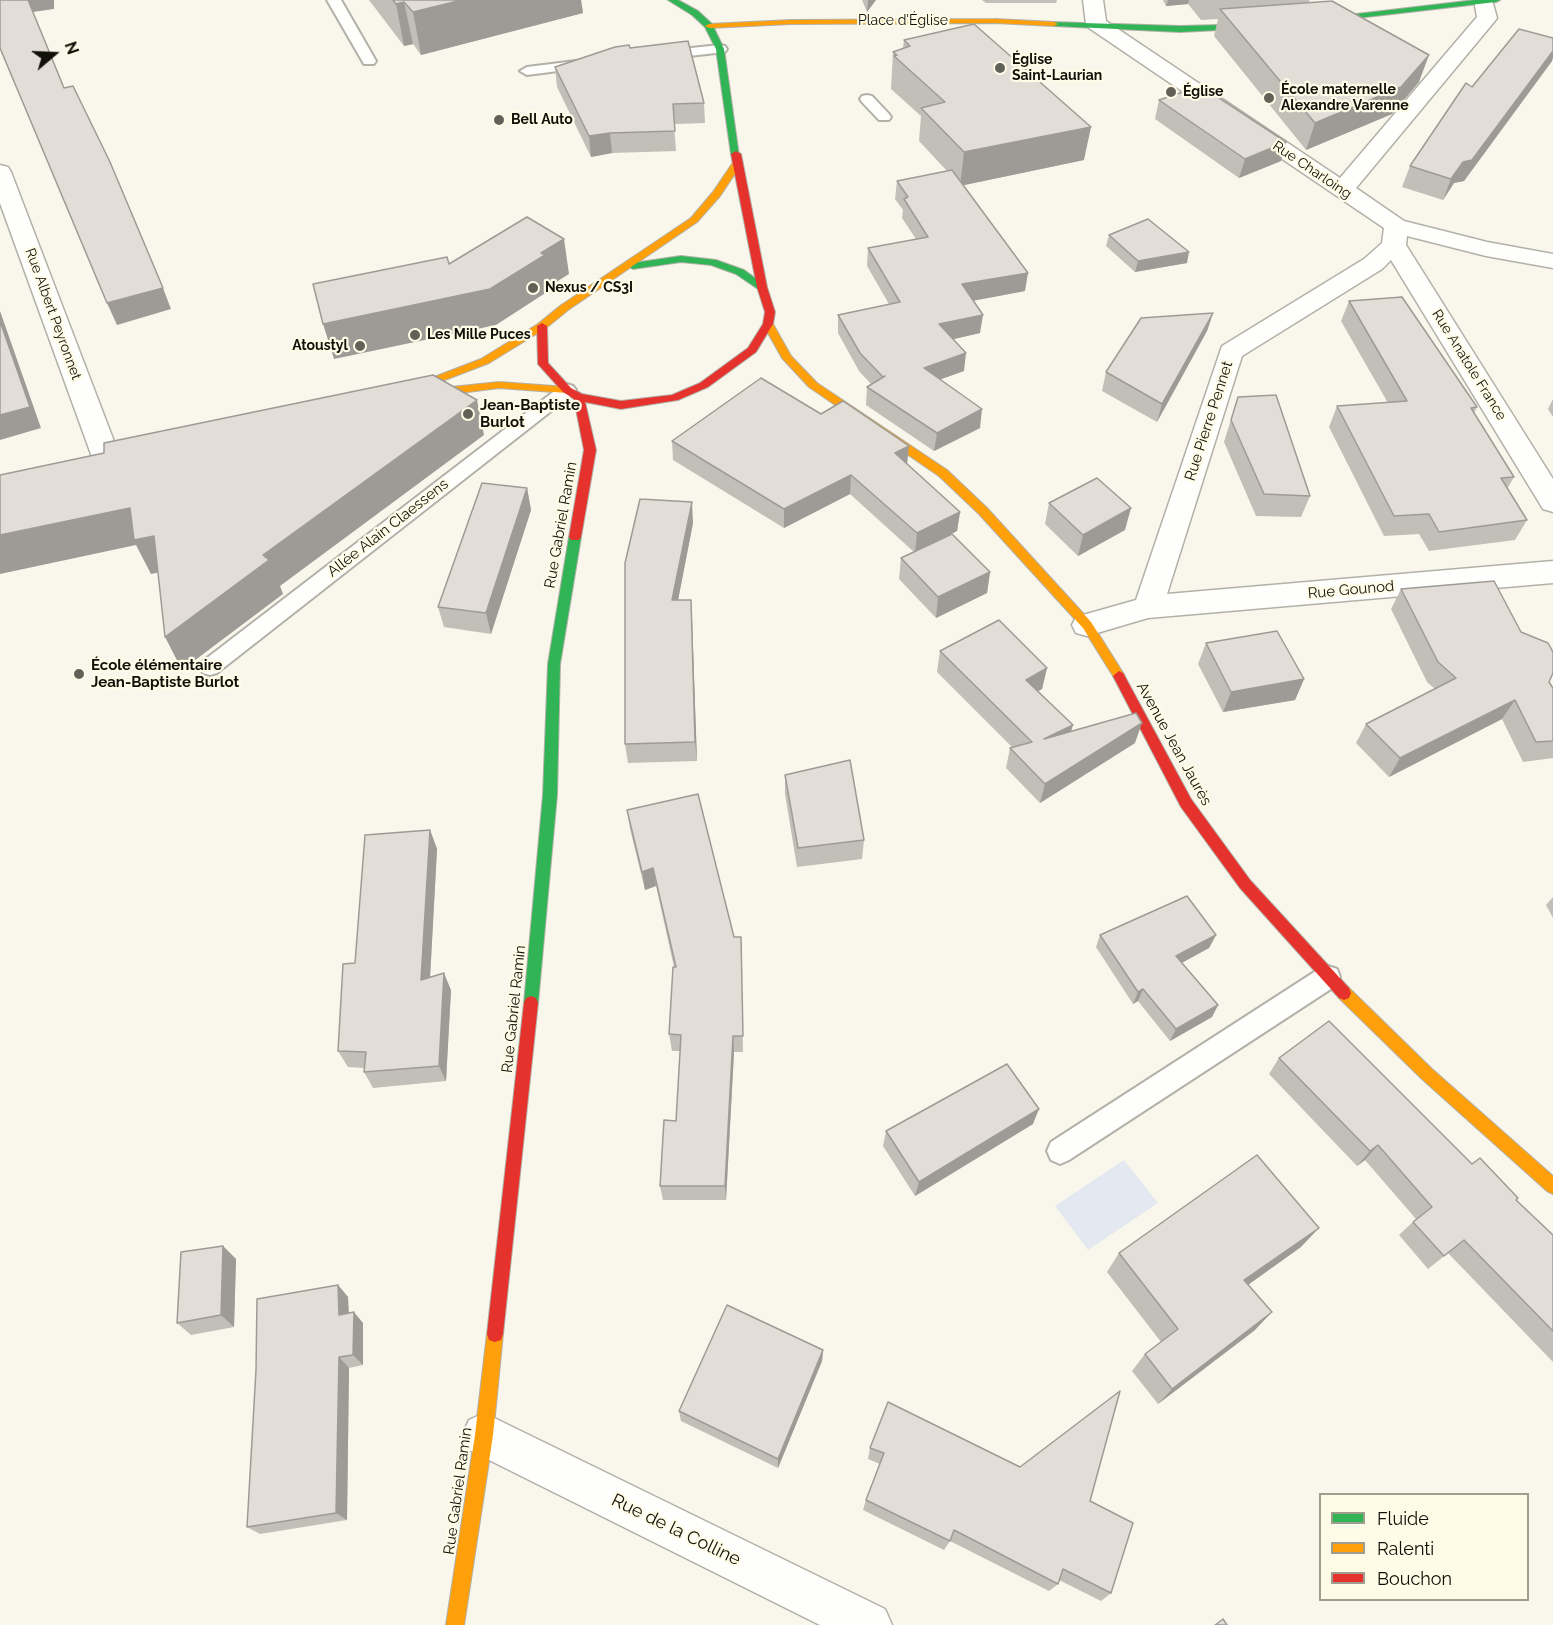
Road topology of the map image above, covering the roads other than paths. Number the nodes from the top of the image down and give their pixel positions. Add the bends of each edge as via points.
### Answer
1 (334, 0) edge
2 (672, 0) edge
3 (1093, 0) edge
4 (1489, 1) edge
5 (1299, 22) edge
6 (1096, 24) junction
7 (1275, 24) edge
8 (709, 26) junction
9 (720, 49) junction
10 (644, 57) edge
11 (369, 61) dead end
12 (602, 62) edge
13 (527, 71) dead end
14 (867, 99) dead end
15 (884, 117) dead end
16 (737, 163) junction
17 (0, 172) edge
18 (1342, 190) junction
19 (1395, 235) junction
20 (1553, 261) edge
21 (625, 267) junction
22 (762, 287) junction
23 (768, 324) junction
24 (542, 326) junction
25 (573, 393) junction
26 (106, 457) edge
27 (1553, 502) edge
28 (1553, 572) edge
29 (1148, 607) junction
30 (1087, 625) junction
31 (210, 667) dead end
32 (1328, 977) junction
33 (1060, 1151) dead end
34 (1553, 1186) edge
35 (484, 1435) junction
36 (455, 1625) edge
37 (869, 1625) edge

1 - 11 lane
2 - 8 main road
3 - 6 street
4 - 5 main road
4 - 18 street via 1487,18
6 - 7 main road, Place d'Église via 1180,29
6 - 8 main road, Place d'Église via 791,22
6 - 18 street, Rue Charloing
8 - 9 main road
9 - 10 lane
9 - 16 main road
12 - 13 lane
14 - 15 lane
16 - 21 main road via 694,220
16 - 22 main road
17 - 26 street, Rue Albert Peyronnet
18 - 19 street, Rue Charloing
19 - 20 street, Rue Charloing
19 - 27 street, Rue Anatole France
19 - 29 street, Rue Pierre Pennet via 1372,264 1231,352
21 - 22 main road via 681,259 713,262 740,272
21 - 24 main road
22 - 23 main road via 770,312
23 - 25 main road via 752,350 704,386 674,398 621,405
23 - 30 main road, Avenue Jean Jaurès via 787,358 813,385 943,473
24 - 25 main road via 543,364
24 - 25 main road via 485,361 403,395 499,385
25 - 31 lane, Allée Alain Claessens
25 - 35 main road, Rue Gabriel Ramin via 590,450 554,664 550,795 528,1040
28 - 29 street, Rue Gounod
29 - 30 street, Rue Gounod
30 - 32 main road, Avenue Jean Jaurès via 1109,658 1186,803 1245,884
32 - 33 lane
32 - 34 main road, Avenue Jean Jaurès via 1427,1074
35 - 36 main road, Rue Gabriel Ramin
35 - 37 street, Rue de la Colline

